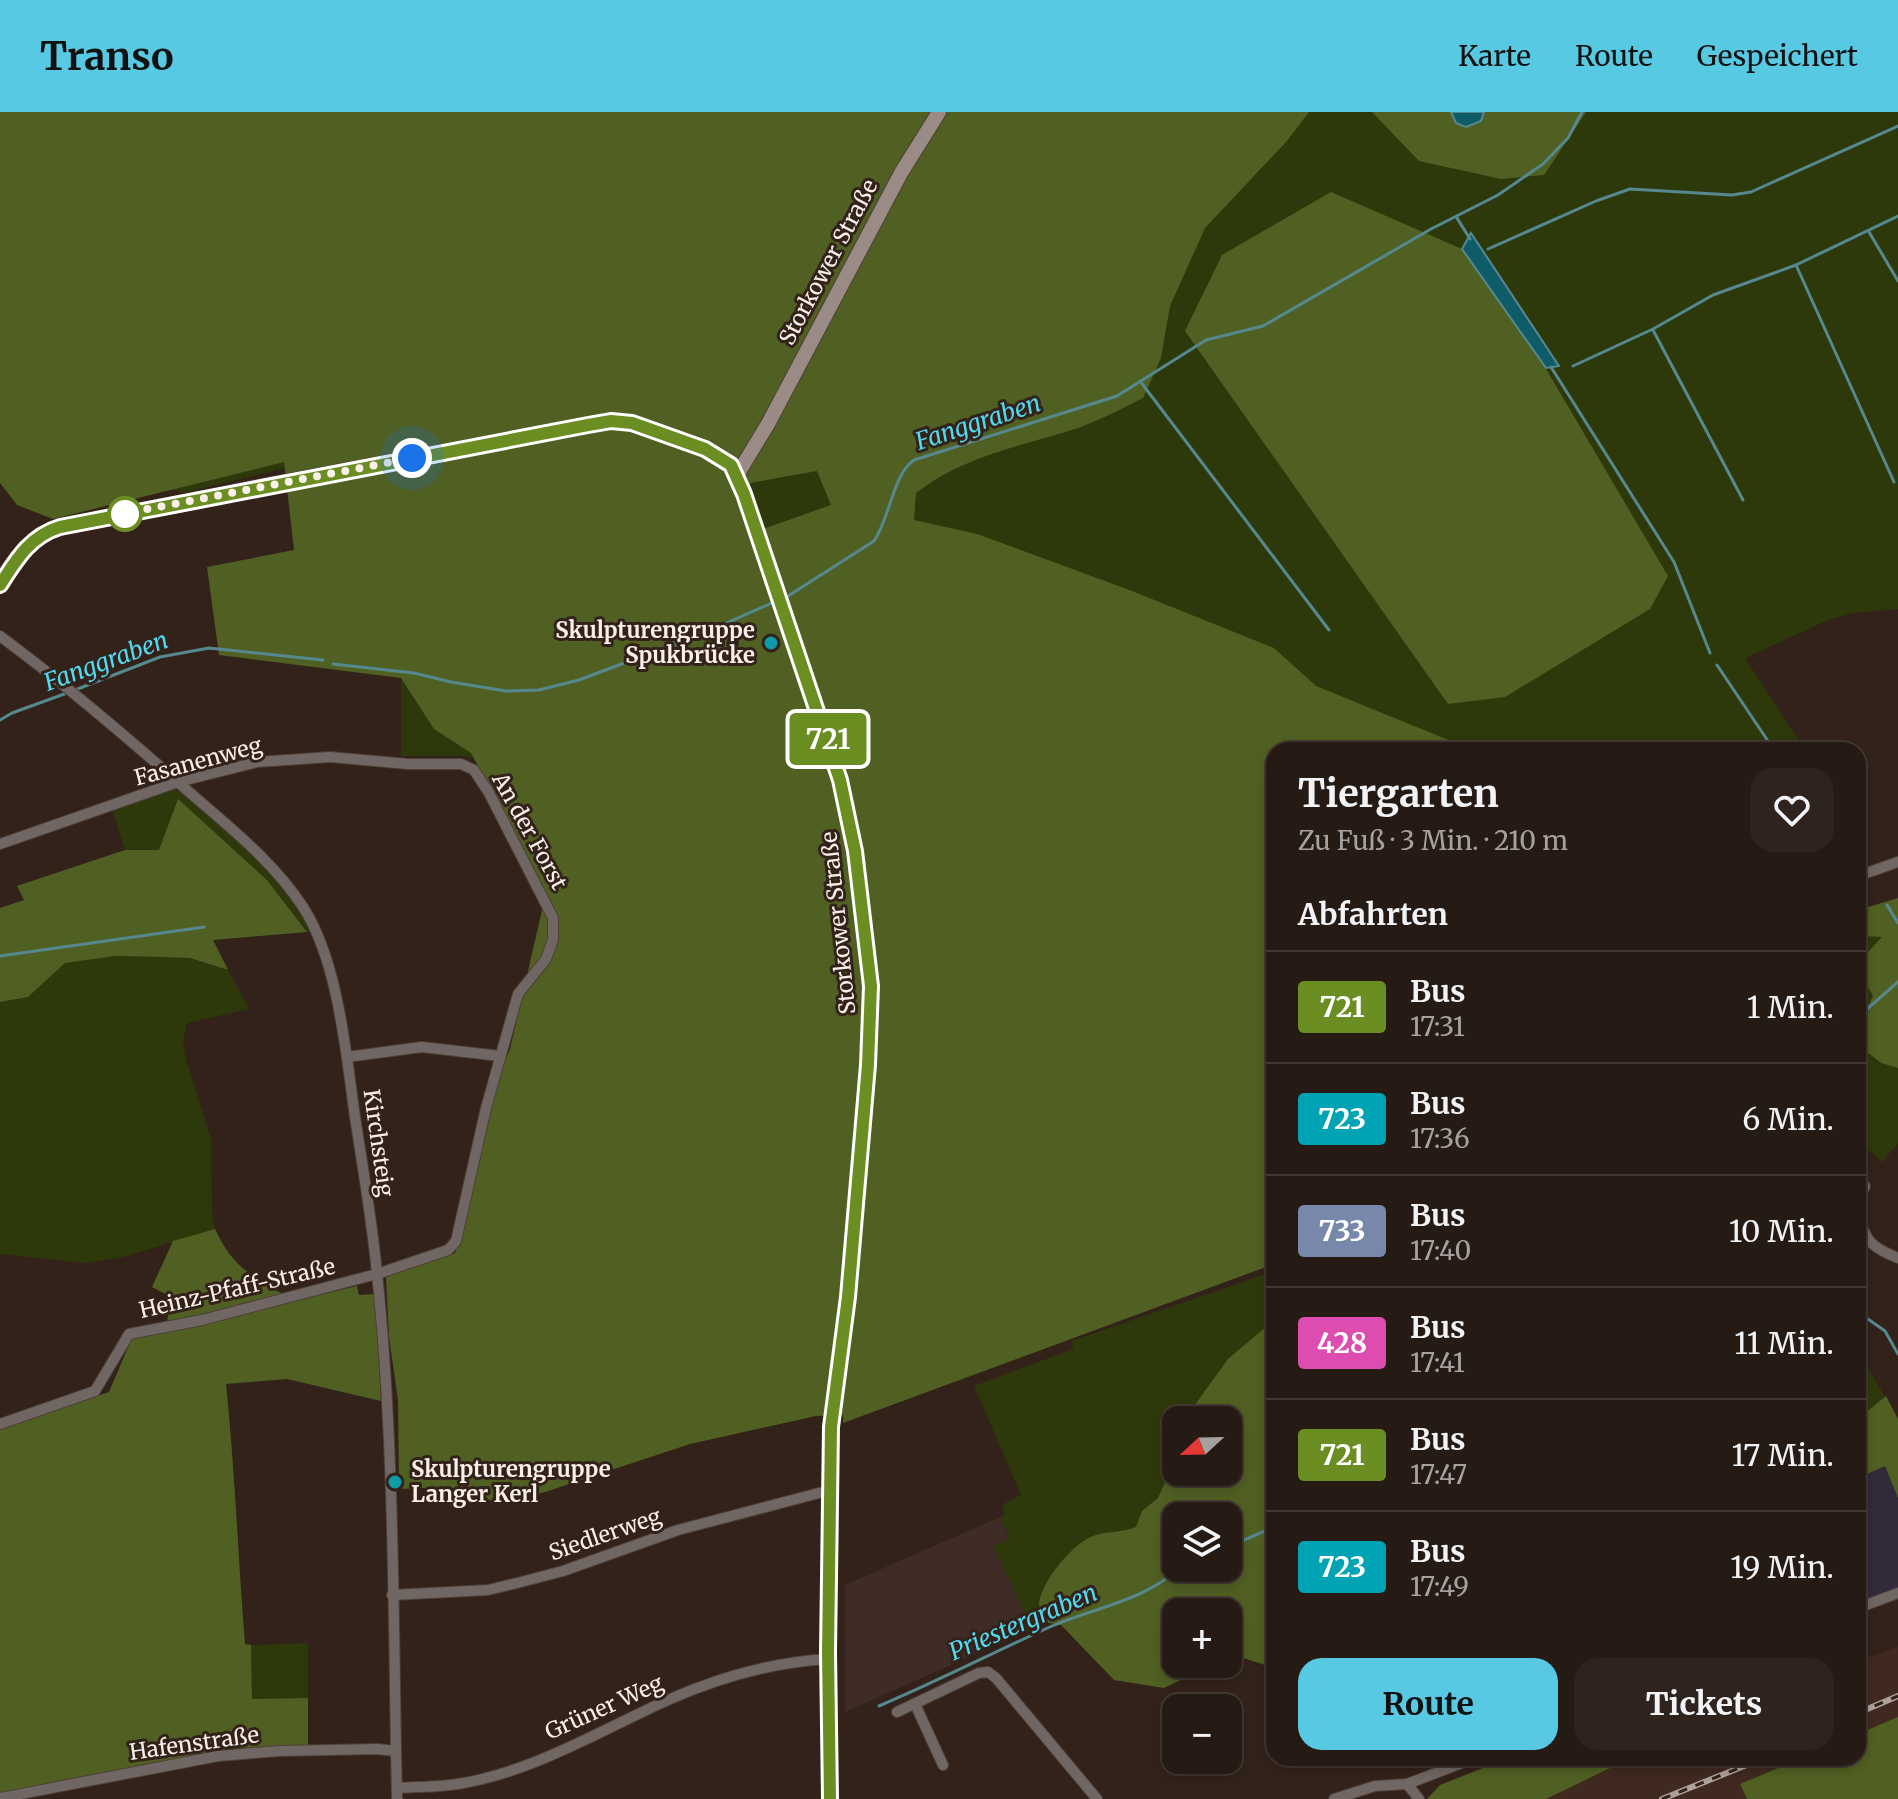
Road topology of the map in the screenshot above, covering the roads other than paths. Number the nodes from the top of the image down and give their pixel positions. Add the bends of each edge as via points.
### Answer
1 (939, 112) edge
2 (737, 475) junction
3 (0, 585) edge
4 (0, 636) edge
5 (461, 764) joint
6 (178, 782) junction
7 (0, 844) edge
8 (1898, 862) edge
9 (1866, 873) edge
10 (500, 1056) junction
11 (347, 1057) junction
12 (1866, 1236) edge
13 (1898, 1258) edge
14 (377, 1274) junction
15 (0, 1424) edge
16 (829, 1492) junction
17 (1898, 1593) edge
18 (392, 1595) junction
19 (1866, 1605) edge
20 (828, 1659) junction
21 (915, 1704) junction
22 (897, 1712) dead end
23 (396, 1751) junction
24 (943, 1765) dead end
25 (1454, 1766) edge
26 (1407, 1784) junction
27 (397, 1793) edge
28 (0, 1798) edge
29 (830, 1799) edge
30 (1097, 1799) edge
31 (1334, 1799) edge
32 (1419, 1799) edge

1 - 2 main road, Storkower Straße
2 - 3 main road via 705,449 652,429 611,421 60,527 28,546
2 - 16 main road, Storkower Straße via 840,780 855,851 871,986
4 - 6 street, Kirchsteig
5 - 6 street, Fasanenweg via 330,757 257,762
5 - 10 street, An der Forst via 474,770 489,793 553,918 546,959 518,994
6 - 7 street, Fasanenweg
6 - 11 street, Kirchsteig via 269,865 307,914 332,980
8 - 9 street
10 - 11 street via 412,1047
10 - 14 street, An der Forst via 456,1241 448,1250
11 - 14 street, Kirchsteig
12 - 13 street via 1873,1247
14 - 15 street, Heinz-Pfaff-Straße via 129,1334 95,1391
14 - 18 street, Kirchsteig
16 - 18 street, Siedlerweg via 678,1530 563,1571 499,1587
16 - 20 main road, Storkower Straße
17 - 19 street
18 - 23 street, Kirchsteig
20 - 27 street, Grüner Weg via 745,1673 692,1690 597,1735 491,1776
20 - 29 main road, Storkower Straße
21 - 22 street
21 - 24 street
21 - 30 street via 988,1672
23 - 27 street, Kirchsteig
23 - 28 street, Hafenstraße via 218,1756
25 - 26 street
26 - 31 street via 1375,1786
26 - 32 street

